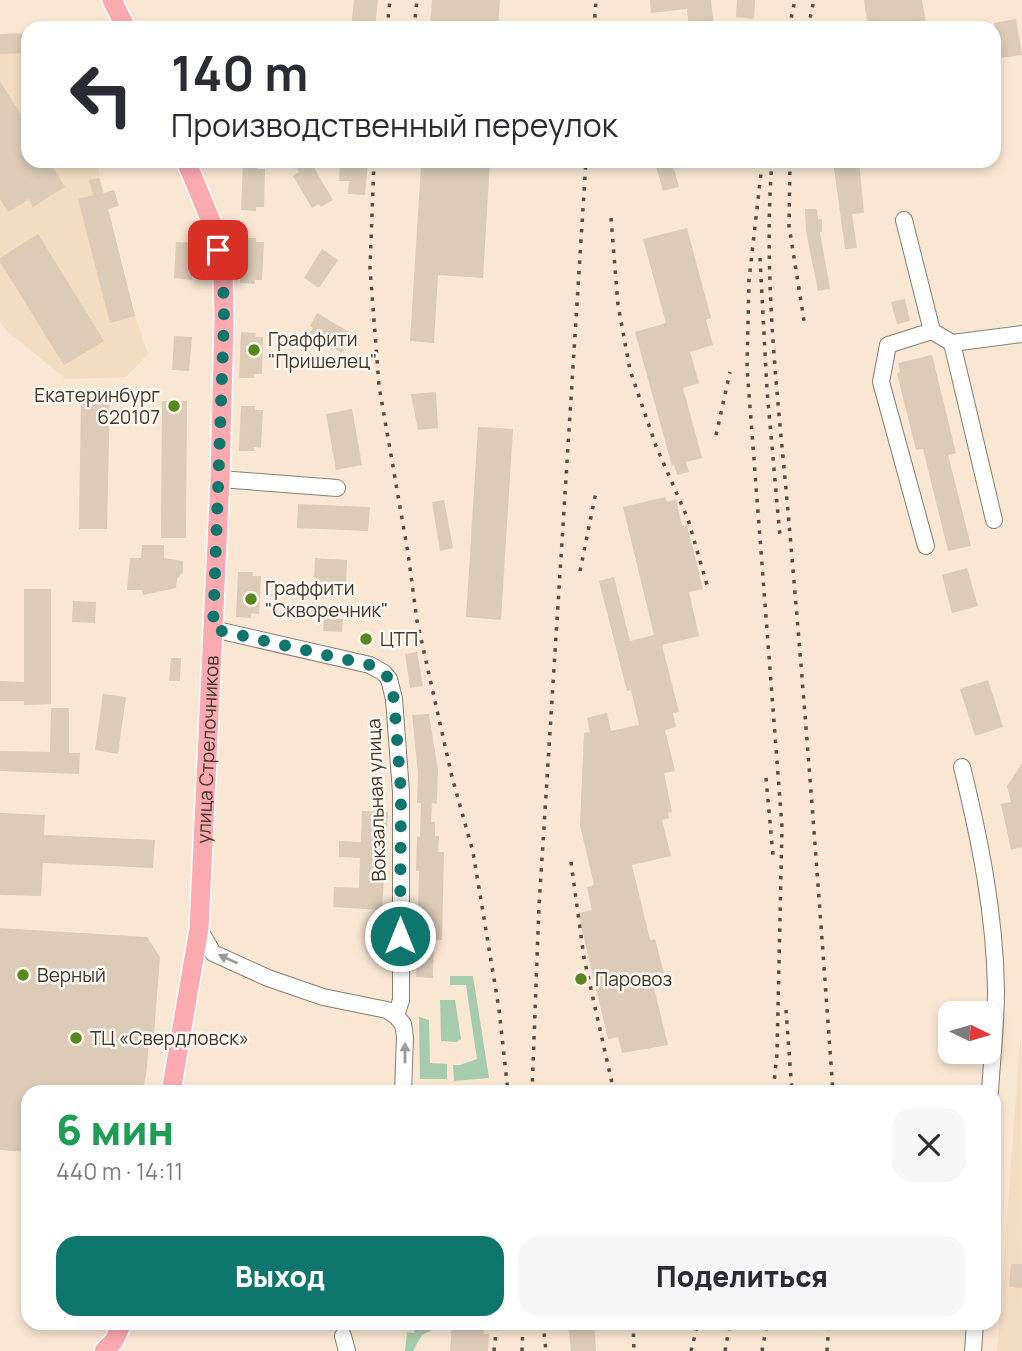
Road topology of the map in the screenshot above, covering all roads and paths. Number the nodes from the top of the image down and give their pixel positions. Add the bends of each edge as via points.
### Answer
1 (112, 0) edge
2 (122, 21) edge
3 (189, 168) edge
4 (904, 219) dead end
5 (932, 331) junction
6 (1022, 334) edge
7 (952, 343) junction
8 (220, 480) junction
9 (338, 488) dead end
10 (994, 520) dead end
11 (926, 546) dead end
12 (213, 629) junction
13 (962, 767) dead end
14 (199, 929) junction
15 (396, 1017) junction
16 (172, 1085) edge
17 (403, 1085) edge
18 (990, 1085) edge
19 (119, 1330) edge
20 (974, 1330) edge
21 (104, 1351) edge
22 (973, 1351) edge

1 - 2 main road
3 - 8 main road, улица Стрелочников via 213,226 223,273
4 - 5 street
5 - 7 street
5 - 11 street via 888,345 881,382
6 - 7 street
7 - 10 street
8 - 9 street
8 - 12 main road, улица Стрелочников
12 - 14 main road, улица Стрелочников
12 - 15 street, Вокзальная улица via 370,665 384,673 392,689 401,792 401,1000
13 - 18 street via 980,839 991,922 996,994
15 -> 14 street via 387,1010 268,978 214,953
14 - 16 main road, улица Стрелочников
17 -> 15 street, Вокзальная улица via 405,1037
19 - 21 main road
20 - 22 street

